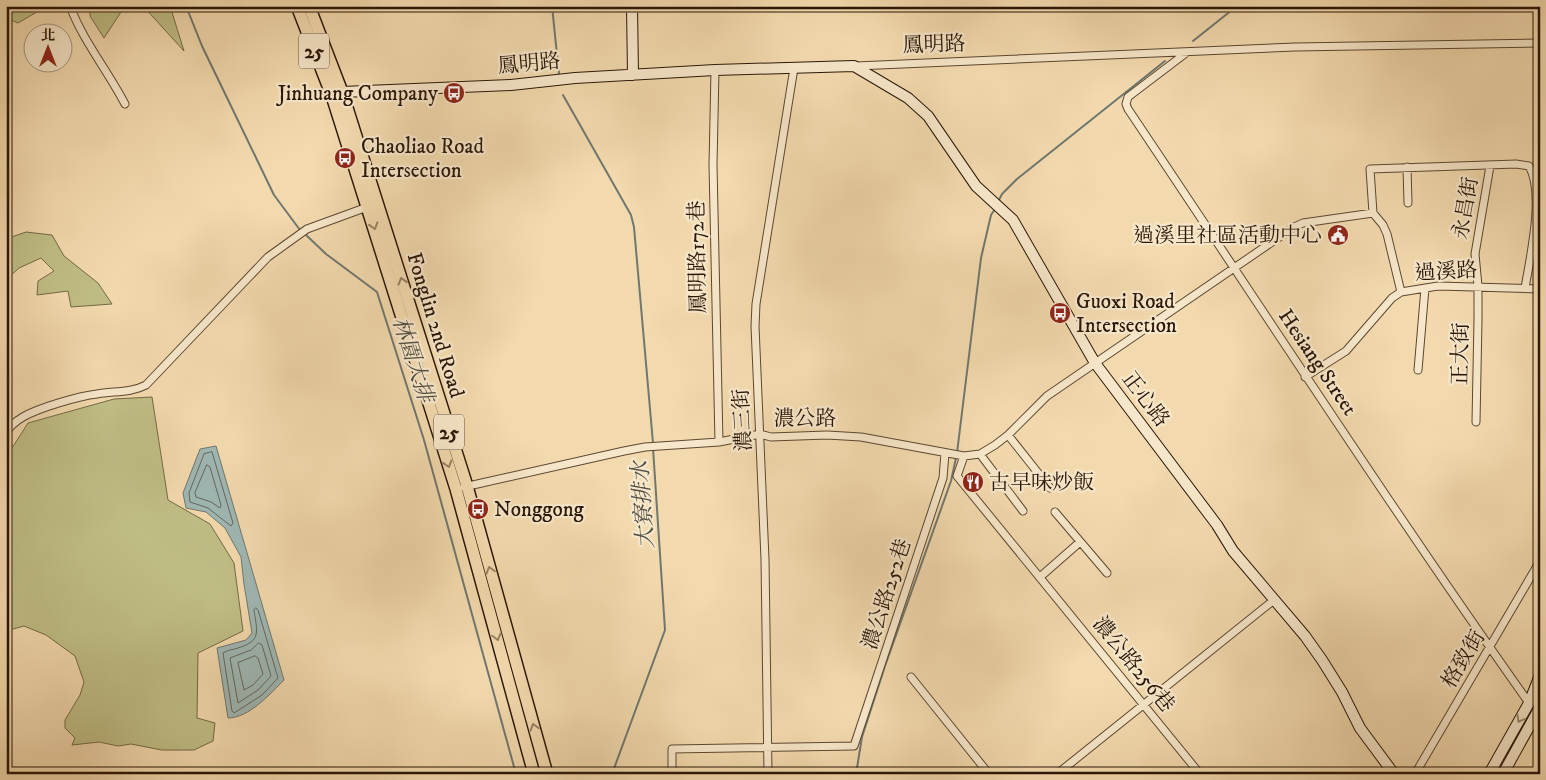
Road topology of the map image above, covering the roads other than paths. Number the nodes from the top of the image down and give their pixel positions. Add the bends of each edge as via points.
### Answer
1 (70, 6) edge
2 (297, 6) edge
3 (309, 6) edge
4 (632, 6) edge
5 (1540, 43) edge
6 (1186, 53) junction
7 (854, 66) junction
8 (794, 68) junction
9 (715, 70) junction
10 (633, 75) junction
11 (337, 94) junction
12 (125, 104) dead end
13 (1490, 166) junction
14 (1407, 167) junction
15 (1408, 203) dead end
16 (373, 205) junction
17 (1373, 213) junction
18 (1234, 267) junction
19 (1478, 286) junction
20 (1425, 288) junction
21 (1525, 288) junction
22 (1540, 289) edge
23 (1401, 292) junction
24 (1095, 362) junction
25 (1418, 370) dead end
26 (1306, 377) junction
27 (1476, 422) dead end
28 (6, 433) edge
29 (760, 434) junction
30 (1008, 435) junction
31 (719, 442) junction
32 (945, 453) junction
33 (980, 454) junction
34 (959, 456) junction
35 (461, 487) junction
36 (1050, 488) dead end
37 (1023, 511) dead end
38 (1055, 512) dead end
39 (1080, 542) junction
40 (1540, 561) edge
41 (1107, 573) dead end
42 (1040, 578) junction
43 (1274, 600) junction
44 (1490, 648) junction
45 (1540, 675) edge
46 (911, 677) dead end
47 (1529, 703) junction
48 (1144, 704) junction
49 (1540, 708) edge
50 (768, 747) junction
51 (534, 774) edge
52 (547, 774) edge
53 (672, 774) edge
54 (768, 774) edge
55 (989, 774) edge
56 (1057, 774) edge
57 (1200, 774) edge
58 (1394, 774) edge
59 (1415, 774) edge
60 (1489, 774) edge
61 (1503, 774) edge

1 - 12 street via 76,22
2 - 11 main road, Fonglin 2nd Road / 25
3 - 11 main road, Fonglin 2nd Road / 25
4 - 10 street
5 - 6 street, 鳳明路 via 1294,47
6 - 7 street, 鳳明路
6 - 18 street, Hesiang Street via 1128,97 1126,104
7 - 8 street, 鳳明路
7 - 24 street, 正心路 via 908,98 928,116 976,186 1013,220
8 - 9 street, 鳳明路
8 - 29 street, 濃三街 via 756,304
9 - 10 street, 鳳明路
9 - 31 street, 鳳明路172巷 via 713,165
10 - 11 street, 鳳明路
11 - 16 main road, Fonglin 2nd Road / 25
13 - 14 street
13 - 19 street, 永昌街 via 1475,254
13 - 21 street via 1523,164 1529,166 1533,176 1536,197 1534,238
14 - 15 street
14 - 17 street via 1370,169
16 - 28 street via 307,229 268,256 146,386 88,396 37,411 14,423
16 - 35 main road, Fonglin 2nd Road / 25
17 - 18 street via 1294,227
17 - 23 street, 過溪路 via 1387,234
18 - 24 street
18 - 26 street, Hesiang Street
19 - 20 street, 過溪路
19 - 21 street, 過溪路
19 - 27 street, 正大街
20 - 23 street, 過溪路
20 - 25 street
21 - 22 street, 過溪路
23 - 26 street via 1346,351
24 - 30 street, 濃公路 via 1047,396
24 - 43 street, 正心路 via 1233,551
26 - 44 street, Hesiang Street
29 - 31 street, 濃公路
29 - 32 street, 濃公路 via 771,437 846,435
29 - 50 street, 濃三街
30 - 33 street, 濃公路
30 - 36 street
31 - 35 street, 濃公路 via 624,450
32 - 34 street, 濃公路
32 - 50 street, 濃公路252巷 via 943,478 854,746
33 - 34 street, 濃公路
33 - 37 street
34 - 42 street, 濃公路256巷 via 957,476
35 -> 51 main road, Fonglin 2nd Road / 25
52 -> 35 main road, Fonglin 2nd Road / 25
38 - 39 street
39 - 41 street
39 - 42 street
40 - 44 street, 格致街
42 - 48 street, 濃公路256巷
43 - 48 street
43 - 58 street, 正心路 via 1322,660 1360,728
44 - 47 street, Hesiang Street
44 - 59 street, 格致街
45 - 47 street
46 - 55 street
47 -> 60 street
48 - 56 street
48 - 57 street, 濃公路256巷
49 - 61 street
50 - 53 street via 672,749
50 - 54 street, 濃三街

